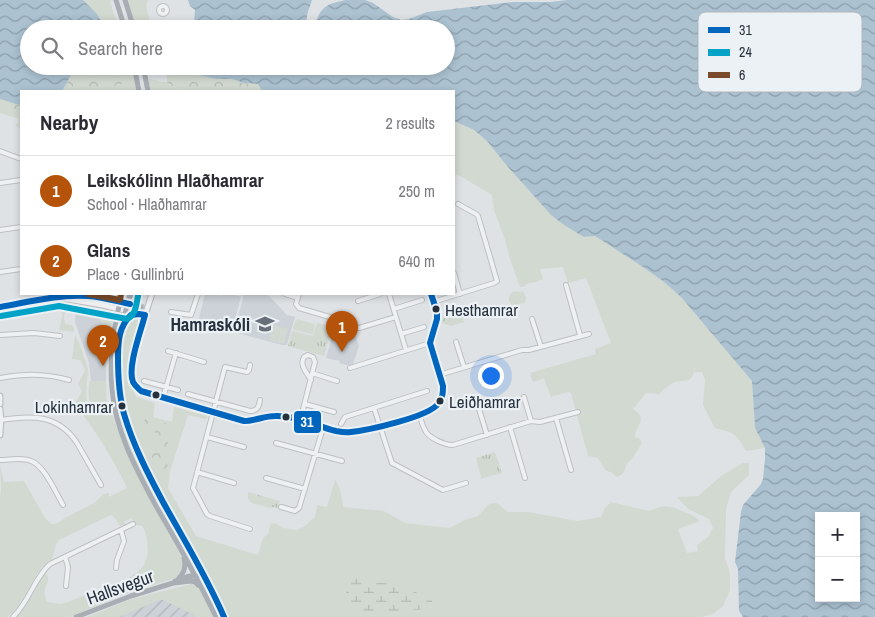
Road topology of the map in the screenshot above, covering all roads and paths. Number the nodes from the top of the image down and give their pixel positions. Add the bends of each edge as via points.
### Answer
1 (116, 0) edge
2 (125, 0) edge
3 (122, 20) edge
4 (131, 20) edge
5 (136, 75) edge
6 (145, 75) edge
7 (139, 89) edge
8 (147, 89) edge
9 (0, 151) edge
10 (20, 159) edge
11 (20, 180) edge
12 (0, 183) edge
13 (458, 204) dead end
14 (20, 227) edge
15 (0, 230) edge
16 (20, 269) edge
17 (0, 272) edge
18 (455, 276) edge
19 (566, 284) dead end
20 (460, 294) junction
21 (118, 295) edge
22 (120, 295) edge
23 (131, 295) edge
24 (132, 295) edge
25 (152, 295) edge
26 (198, 295) edge
27 (377, 295) edge
28 (389, 295) edge
29 (431, 295) edge
30 (60, 296) edge
31 (298, 296) edge
32 (102, 298) junction
33 (422, 300) dead end
34 (358, 301) dead end
35 (120, 302) junction
36 (434, 302) junction
37 (128, 304) junction
38 (0, 307) edge
39 (141, 307) junction
40 (118, 309) junction
41 (147, 309) junction
42 (394, 309) junction
43 (126, 310) junction
44 (171, 312) dead end
45 (138, 314) junction
46 (146, 315) junction
47 (396, 317) junction
48 (532, 319) dead end
49 (340, 320) dead end
50 (122, 325) junction
51 (424, 327) dead end
52 (359, 328) dead end
53 (401, 334) junction
54 (589, 334) dead end
55 (0, 335) edge
56 (60, 336) dead end
57 (580, 336) junction
58 (456, 342) dead end
59 (430, 343) junction
60 (541, 347) junction
61 (406, 350) junction
62 (168, 351) dead end
63 (176, 354) junction
64 (204, 362) dead end
65 (218, 365) dead end
66 (250, 365) dead end
67 (225, 366) junction
68 (464, 367) junction
69 (350, 368) dead end
70 (312, 374) junction
71 (439, 375) junction
72 (0, 378) edge
73 (69, 380) dead end
74 (311, 380) junction
75 (144, 381) dead end
76 (338, 381) dead end
77 (167, 387) junction
78 (178, 390) dead end
79 (427, 391) dead end
80 (188, 394) dead end
81 (0, 396) edge
82 (524, 396) dead end
83 (164, 398) junction
84 (260, 400) dead end
85 (216, 402) junction
86 (0, 404) edge
87 (305, 404) junction
88 (374, 408) junction
89 (0, 409) edge
90 (479, 409) dead end
91 (213, 412) junction
92 (334, 412) dead end
93 (578, 412) dead end
94 (419, 414) junction
95 (556, 418) junction
96 (1, 419) edge
97 (300, 421) junction
98 (532, 421) junction
99 (341, 424) dead end
100 (380, 426) junction
101 (510, 427) junction
102 (323, 428) junction
103 (0, 435) edge
104 (486, 435) junction
105 (207, 437) junction
106 (276, 443) dead end
107 (244, 446) dead end
108 (315, 454) junction
109 (0, 460) edge
110 (342, 461) dead end
111 (571, 470) dead end
112 (197, 472) junction
113 (266, 478) dead end
114 (525, 478) dead end
115 (234, 483) dead end
116 (466, 483) dead end
117 (101, 485) dead end
118 (305, 489) junction
119 (63, 505) dead end
120 (281, 507) dead end
121 (133, 524) dead end
122 (250, 529) dead end
123 (120, 530) junction
124 (182, 553) junction
125 (65, 557) junction
126 (198, 565) junction
127 (116, 568) dead end
128 (196, 576) junction
129 (178, 581) junction
130 (208, 585) junction
131 (66, 586) dead end
132 (202, 589) junction
133 (14, 617) edge
134 (76, 617) edge
135 (216, 617) edge
136 (224, 617) edge

1 - 3 main road
2 - 4 main road
5 - 7 main road
6 - 8 main road
9 - 10 street
11 - 12 street
13 - 20 street via 478,216 497,279 494,283
14 - 15 street
16 - 17 street
18 - 20 street
19 - 57 street
20 - 36 street
21 - 32 main road
22 - 35 main road
23 - 37 main road
24 - 39 main road
25 - 41 street
26 - 44 street via 190,315
27 - 34 street
28 - 42 street
29 - 36 street
30 - 32 street
30 - 38 street
30 - 40 street
31 - 49 street via 296,305 299,308
32 - 35 street
33 - 42 street
35 - 37 street
35 - 40 main road
36 - 59 street via 437,322
37 - 39 street
37 - 43 main road
39 - 41 street
40 - 43 street
40 - 124 main road via 111,374 117,417 134,462
41 - 46 street
42 - 47 street
43 - 45 street
43 - 50 main road
45 - 46 street
45 - 50 main road via 129,316
46 - 83 street via 133,361 132,379 141,391
47 - 52 street
47 - 53 street
48 - 60 street
50 - 126 main road via 118,372 128,429 146,470
51 - 53 street
53 - 61 street
54 - 57 street
55 - 56 street via 34,333
57 - 60 street
58 - 68 street
59 - 61 street
59 - 71 street
60 - 68 street
61 - 69 street
62 - 63 street
63 - 64 street
63 - 77 street
65 - 67 street
66 - 67 street via 246,372
67 - 85 street
68 - 71 street
70 - 74 street
70 - 74 street via 315,360 308,355 302,362
70 - 76 street
71 - 94 street via 443,390 440,401 434,409
72 - 73 street via 32,374
74 - 87 street
75 - 77 street
77 - 78 street
77 - 83 street
79 - 88 street
80 - 85 street
81 - 86 street
82 - 98 street
83 - 91 street
84 - 85 street via 259,407 252,411
85 - 91 street
87 - 92 street
87 - 97 street
88 - 99 street via 345,417
88 - 100 street
89 - 96 street
90 - 104 street
91 - 97 street via 244,421 273,416
91 - 105 street
93 - 95 street
94 - 100 street
94 - 104 street via 426,433 446,444 453,445
95 - 98 street
95 - 111 street
96 - 103 street
96 - 117 street via 37,417 62,426 73,436
97 - 102 street
98 - 101 street
100 - 102 street via 346,433
100 - 116 street via 390,462 394,465 443,490
101 - 104 street
101 - 114 street
102 - 108 street
105 - 107 street
105 - 112 street
106 - 108 street
108 - 110 street
108 - 118 street
109 - 119 street via 26,459 38,464
112 - 115 street
112 - 122 street via 193,488 208,515
113 - 118 street
118 - 120 street via 297,510
121 - 123 street
123 - 125 street
123 - 127 street via 124,541
124 - 128 main road
124 - 129 main road via 185,567
125 - 131 street via 68,567
125 - 133 street via 45,569
126 - 128 main road
126 - 130 main road
128 - 129 main road, Hallsvegur
128 - 130 main road
128 - 132 main road
129 - 132 main road via 195,582
129 - 134 main road, Hallsvegur
130 - 136 main road
132 - 135 main road

